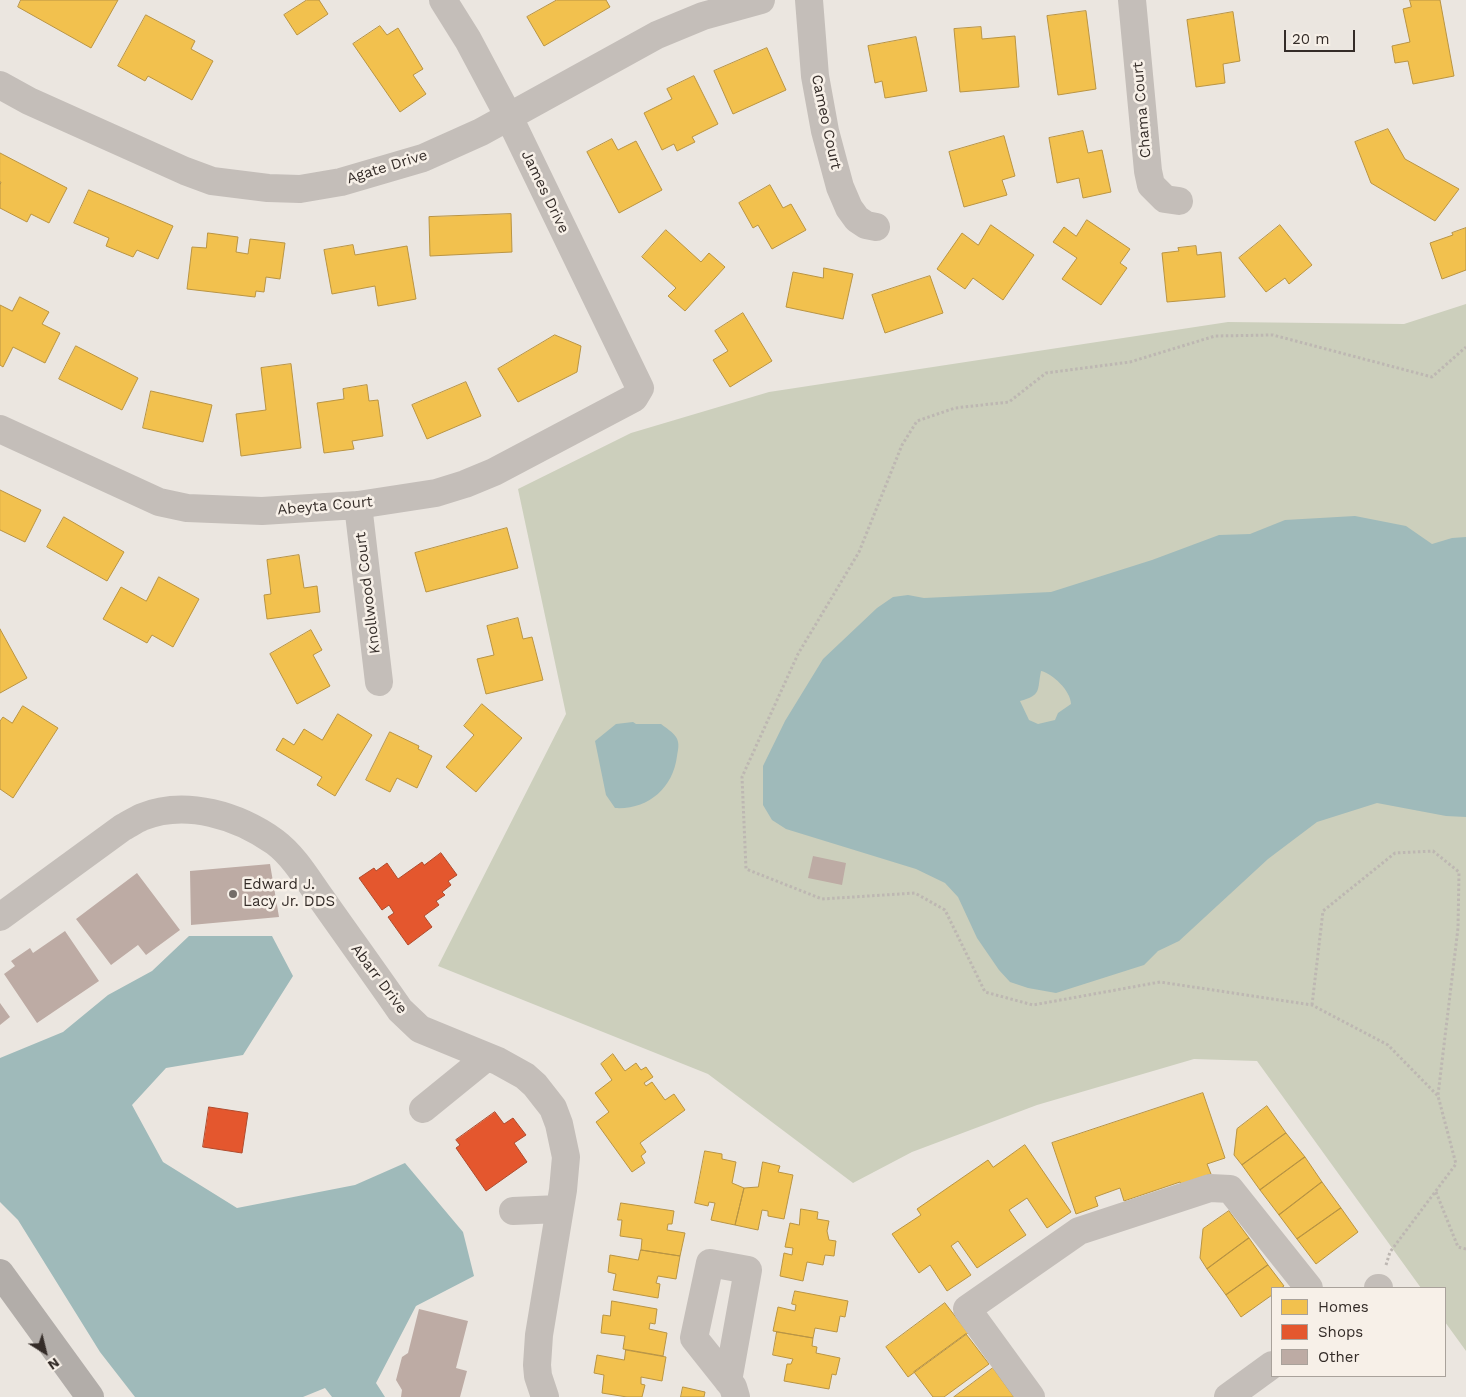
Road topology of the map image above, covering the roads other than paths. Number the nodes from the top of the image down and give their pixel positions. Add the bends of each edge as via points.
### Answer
1 (443, 0) edge
2 (761, 0) edge
3 (809, 0) edge
4 (1132, 0) edge
5 (0, 85) edge
6 (509, 117) junction
7 (1179, 201) dead end
8 (876, 227) dead end
9 (640, 388) joint
10 (0, 429) edge
11 (358, 505) junction
12 (379, 682) dead end
13 (0, 917) edge
14 (487, 1057) junction
15 (423, 1109) dead end
16 (559, 1209) junction
17 (513, 1211) dead end
18 (0, 1273) edge
19 (1308, 1287) edge
20 (1271, 1366) edge
21 (90, 1397) edge
22 (546, 1397) edge
23 (1031, 1397) edge
24 (1228, 1397) edge

1 - 6 street, James Drive
2 - 6 street, Agate Drive via 703,16 657,35
3 - 8 street, Cameo Court via 815,76 840,187 857,219
4 - 7 street, Chama Court via 1148,172 1152,185 1165,200
5 - 6 street, Agate Drive via 28,101 185,171 212,181 268,188 300,189 342,182 423,158
6 - 9 street, James Drive
9 - 11 street, Abeyta Court via 634,398 494,472 436,493
10 - 11 street, Abeyta Court via 159,502 187,508 262,511
11 - 12 street, Knollwood Court
13 - 14 street, Abarr Drive via 122,828 143,817 182,810 239,821 276,843 290,857 400,1010 420,1029
14 - 15 street
14 - 16 street, Abarr Drive via 525,1076 553,1108 566,1157
16 - 17 street
16 - 22 street, Abarr Drive via 539,1336 538,1376
18 - 21 main road
19 - 23 street via 1230,1189 1210,1188 1079,1230 967,1309
20 - 24 street

